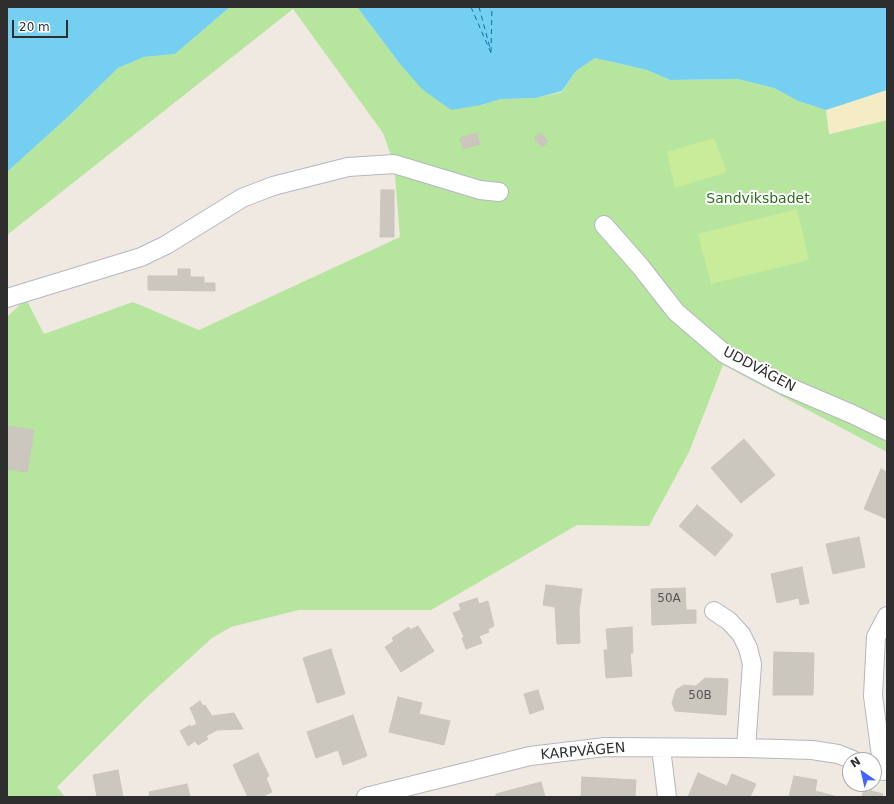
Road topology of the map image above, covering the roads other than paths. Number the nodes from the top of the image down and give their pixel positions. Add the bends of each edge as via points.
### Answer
1 (499, 192) dead end
2 (604, 225) dead end
3 (7, 298) edge
4 (887, 431) edge
5 (714, 611) dead end
6 (887, 616) edge
7 (661, 748) junction
8 (746, 748) junction
9 (879, 752) edge
10 (842, 756) edge
11 (366, 797) edge
12 (667, 797) edge

1 - 3 street via 480,190 394,164 348,167 273,186 242,198 166,245 141,257
2 - 4 street, UDDVÄGEN via 676,312 725,354 784,385
5 - 8 street via 729,621 741,634 752,664
6 - 9 street via 876,637 872,696
7 - 8 street, KARPVÄGEN
7 - 11 street, KARPVÄGEN via 605,747 530,756
7 - 12 street
8 - 10 street, KARPVÄGEN via 812,750

